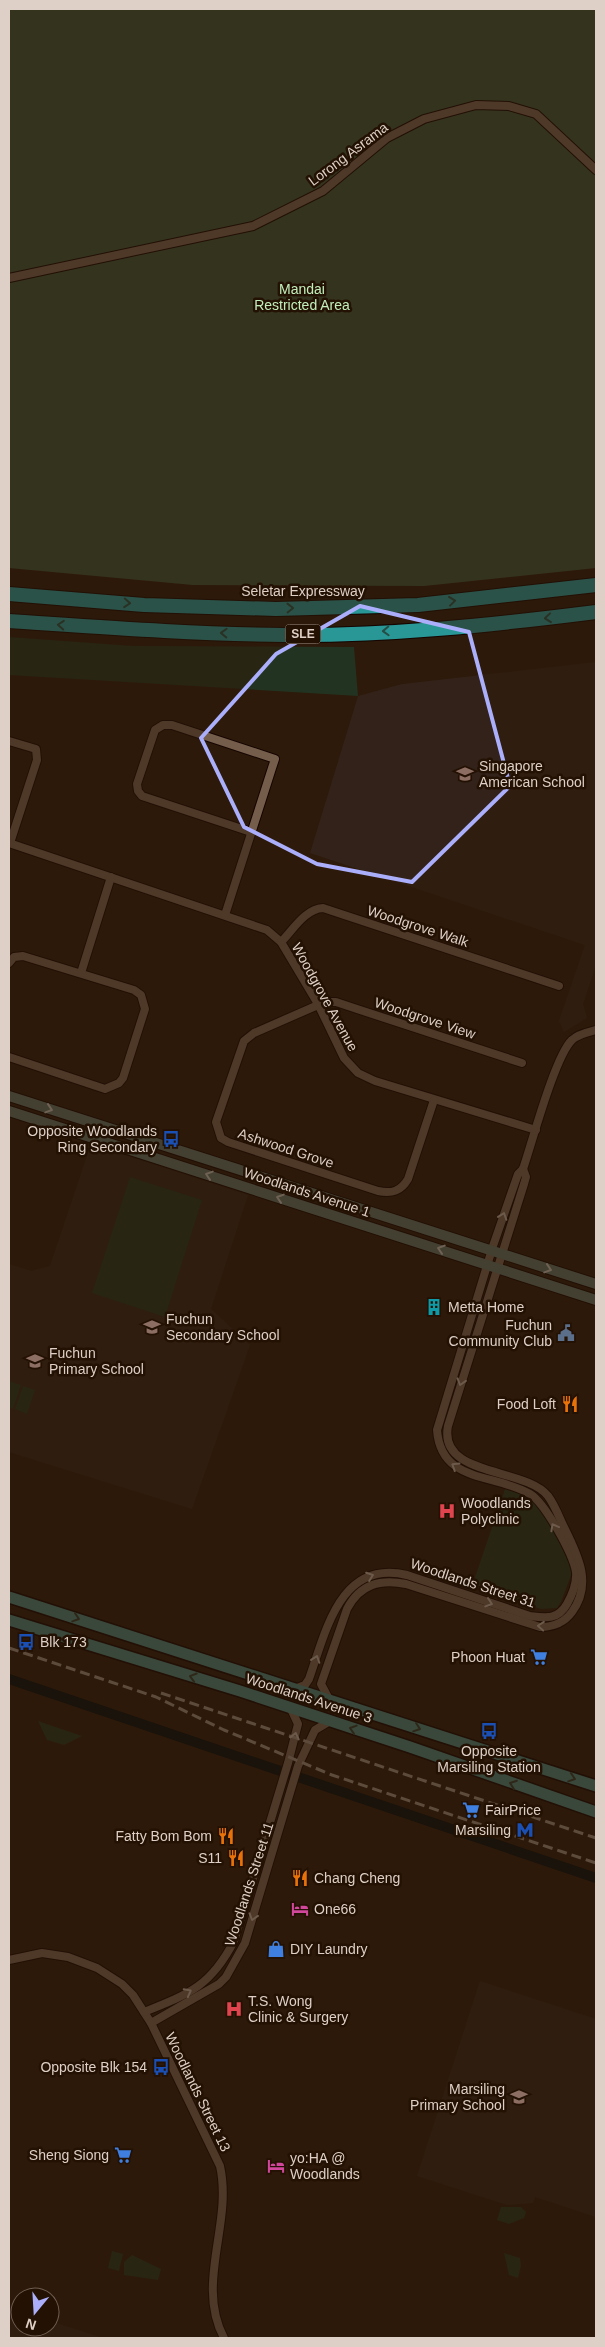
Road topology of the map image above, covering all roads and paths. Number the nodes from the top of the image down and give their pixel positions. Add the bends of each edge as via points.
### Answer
1 (596, 170) edge
2 (9, 278) edge
3 (596, 584) edge
4 (9, 594) edge
5 (596, 612) edge
6 (9, 621) edge
7 (9, 741) edge
8 (252, 832) junction
9 (9, 843) edge
10 (111, 877) junction
11 (225, 915) junction
12 (281, 942) junction
13 (9, 963) edge
14 (81, 972) junction
15 (559, 986) dead end
16 (318, 1004) junction
17 (596, 1030) edge
18 (9, 1056) edge
19 (522, 1064) dead end
20 (9, 1096) edge
21 (434, 1100) junction
22 (9, 1111) edge
23 (536, 1130) junction
24 (497, 1252) junction
25 (493, 1266) junction
26 (596, 1284) edge
27 (596, 1300) edge
28 (9, 1597) edge
29 (9, 1620) edge
30 (297, 1688) junction
31 (329, 1699) junction
32 (291, 1709) junction
33 (330, 1721) junction
34 (596, 1786) edge
35 (596, 1812) edge
36 (9, 1960) edge
37 (144, 2012) junction
38 (151, 2023) junction
39 (224, 2338) edge

1 - 2 street, Lorong Asrama via 536,114 509,106 476,105 424,119 387,138 323,191 253,226
4 -> 3 highway, Seletar Expressway / SLE via 144,605 276,609 418,605
5 -> 6 highway, SLE via 418,630 285,635
7 - 9 street via 36,749 37,760
8 - 8 street via 142,796 137,784 155,730 163,725 172,725 275,759
8 - 11 street
9 - 10 street, Woodgrove Avenue
10 - 11 street, Woodgrove Avenue
10 - 14 street
11 - 12 street, Woodgrove Avenue via 267,930
12 - 15 street, Woodgrove Walk via 309,912 323,908
12 - 16 street, Woodgrove Avenue
13 - 14 street via 14,957 22,956
14 - 18 street via 134,990 144,1002 145,1009 119,1083 105,1089
16 - 19 street, Woodgrove View via 336,1002 350,1006
16 - 21 street, Woodgrove Avenue via 349,1066 366,1078
16 - 21 street, Ashwood Grove via 254,1033 244,1041 216,1122 221,1138 382,1192 393,1192 401,1189 408,1179
17 - 23 street via 578,1036 566,1047
20 -> 24 main road, Woodlands Avenue 1
21 - 23 street, Woodgrove Avenue
25 -> 22 main road, Woodlands Avenue 1
23 - 24 street via 523,1169 526,1177
24 - 25 street
24 -> 26 main road, Woodlands Avenue 1
25 - 27 main road, Woodlands Avenue 1
30 -> 25 street, Woodlands Street 31 via 309,1680 338,1602 354,1584 372,1575 392,1571 517,1612 546,1618 557,1616 567,1604 575,1586 576,1572 542,1505 524,1491 457,1468 440,1449 438,1423
25 -> 31 street, Woodlands Street 31 via 448,1426 448,1445 464,1460 531,1484 548,1496 579,1558 583,1581 580,1598 565,1620 550,1627 540,1627 406,1584 384,1582 364,1587 352,1598 347,1609 322,1684
28 -> 30 main road, Woodlands Avenue 3
32 -> 29 main road, Woodlands Avenue 3
30 - 31 main road, Woodlands Avenue 3
31 -> 34 main road, Woodlands Avenue 3
32 - 33 main road, Woodlands Avenue 3
37 -> 32 street, Woodlands Street 11 via 192,1991 210,1978 234,1941 298,1724
35 -> 33 main road, Woodlands Avenue 3
33 -> 38 street, Woodlands Street 11 via 315,1730 298,1766 245,1943 234,1964 219,1984
36 - 37 street, Woodlands Street 13 via 42,1953 82,1962 122,1984
37 - 38 street, Woodlands Street 13
38 - 39 street, Woodlands Street 13 via 220,2166 223,2202 211,2287 214,2311

